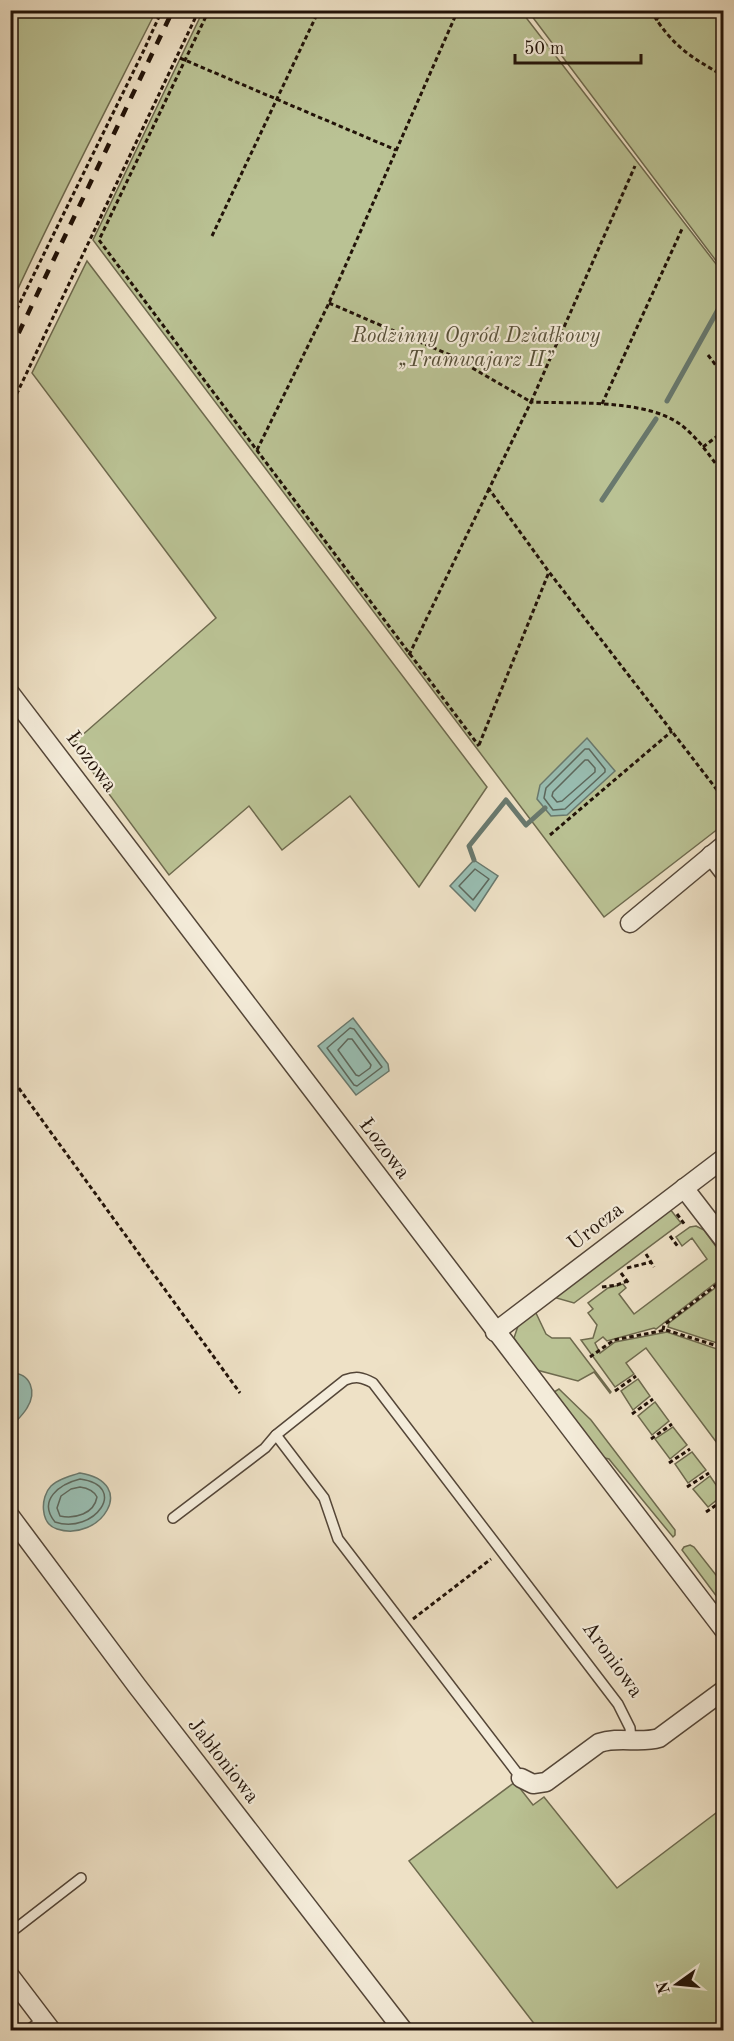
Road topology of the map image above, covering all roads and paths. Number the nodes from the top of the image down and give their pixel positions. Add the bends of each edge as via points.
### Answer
1 (162, 10) edge
2 (199, 10) edge
3 (209, 10) edge
4 (319, 10) edge
5 (458, 10) edge
6 (650, 10) edge
7 (664, 10) edge
8 (656, 20) junction
9 (180, 58) dead end
10 (186, 60) junction
11 (723, 76) edge
12 (278, 100) junction
13 (396, 150) junction
14 (635, 166) dead end
15 (682, 229) dead end
16 (212, 236) dead end
17 (329, 303) junction
18 (10, 323) edge
19 (708, 355) dead end
20 (723, 376) edge
21 (531, 402) junction
22 (601, 405) junction
23 (10, 408) edge
24 (723, 431) edge
25 (703, 447) junction
26 (257, 450) junction
27 (723, 475) edge
28 (489, 489) junction
29 (549, 572) junction
30 (410, 655) junction
31 (10, 693) edge
32 (672, 730) junction
33 (723, 800) edge
34 (550, 836) dead end
35 (717, 850) edge
36 (723, 872) edge
37 (630, 923) dead end
38 (10, 1076) edge
39 (723, 1158) edge
40 (684, 1188) junction
41 (670, 1236) dead end
42 (723, 1240) edge
43 (679, 1248) dead end
44 (645, 1254) dead end
45 (651, 1262) junction
46 (654, 1267) dead end
47 (627, 1268) dead end
48 (621, 1273) dead end
49 (723, 1280) edge
50 (627, 1281) junction
51 (630, 1285) dead end
52 (602, 1287) dead end
53 (663, 1330) junction
54 (495, 1332) junction
55 (723, 1348) edge
56 (590, 1357) dead end
57 (636, 1376) dead end
58 (615, 1391) dead end
59 (240, 1393) dead end
60 (653, 1399) dead end
61 (632, 1414) dead end
62 (672, 1424) dead end
63 (276, 1435) junction
64 (651, 1439) dead end
65 (690, 1449) dead end
66 (669, 1463) dead end
67 (708, 1473) dead end
68 (687, 1487) dead end
69 (723, 1500) edge
70 (706, 1512) dead end
71 (10, 1516) edge
72 (173, 1518) dead end
73 (501, 1552) junction
74 (404, 1625) junction
75 (723, 1630) edge
76 (723, 1690) edge
77 (631, 1740) junction
78 (521, 1778) joint
79 (81, 1878) dead end
80 (10, 1934) edge
81 (10, 1976) edge
82 (41, 2027) edge
83 (403, 2031) edge

1 - 18 path
2 - 23 path
3 - 10 path
4 - 12 path
5 - 13 path
6 - 8 path
7 - 8 path
8 - 11 path via 682,51
9 - 10 path
10 - 12 path
10 - 26 path via 99,240
12 - 13 path
12 - 16 path
13 - 17 path
14 - 21 path
15 - 22 path
17 - 21 path via 450,356
17 - 26 path
19 - 20 path
21 - 22 path
21 - 28 path
22 - 25 path via 664,414
24 - 25 path
25 - 27 path
26 - 30 path
28 - 29 path
28 - 30 path
29 - 30 path via 479,746
29 - 32 path
31 - 54 street, Łozowa
32 - 33 path
32 - 34 path
35 - 36 street
35 - 37 street
38 - 59 path
39 - 40 street, Urocza
40 - 42 street
40 - 54 street, Urocza
41 - 43 path
44 - 45 path
45 - 46 path
45 - 47 path
48 - 50 path
49 - 53 path via 664,1325
50 - 51 path
50 - 52 path
53 - 55 path
53 - 56 path via 614,1340
54 - 75 street, Łozowa
57 - 58 path
60 - 61 path
62 - 64 path
63 - 72 lane, Aroniowa via 265,1448
63 - 73 lane, Aroniowa via 345,1380 365,1378 373,1383
63 - 74 lane via 324,1498 338,1539
65 - 66 path
67 - 68 path
69 - 70 path
71 - 83 street, Jabłoniowa
73 - 74 path
73 - 77 lane, Aroniowa via 618,1704 630,1728
74 - 78 lane
76 - 77 street via 659,1738
77 - 78 street via 599,1743 546,1782 526,1782
79 - 80 lane
81 - 82 street

